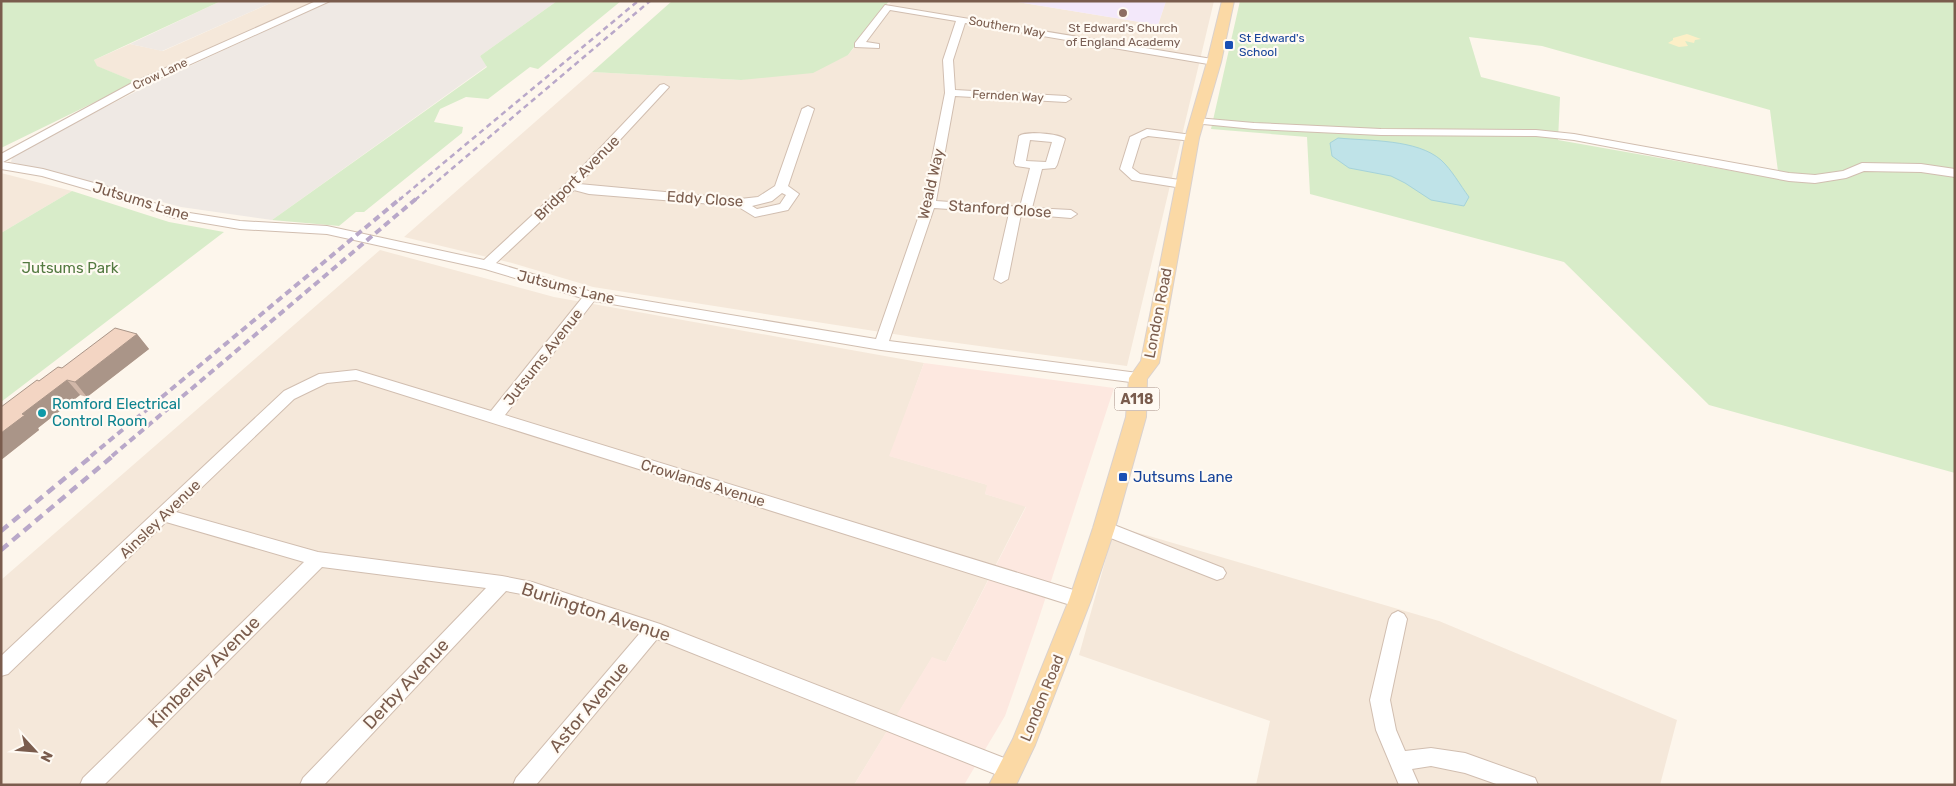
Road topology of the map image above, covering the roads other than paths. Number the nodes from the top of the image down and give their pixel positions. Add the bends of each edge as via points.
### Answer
1 (325, 1) edge
2 (1228, 1) edge
3 (961, 20) junction
4 (875, 46) dead end
5 (1214, 62) junction
6 (664, 87) dead end
7 (950, 93) junction
8 (1066, 99) dead end
9 (808, 110) dead end
10 (1194, 130) junction
11 (1, 159) edge
12 (1, 165) edge
13 (1037, 166) dead end
14 (1955, 173) edge
15 (1182, 184) junction
16 (571, 186) junction
17 (929, 204) junction
18 (1020, 210) junction
19 (1071, 214) dead end
20 (487, 265) junction
21 (1001, 278) dead end
22 (591, 296) junction
23 (880, 345) junction
24 (324, 378) joint
25 (1138, 378) junction
26 (494, 418) junction
27 (164, 515) junction
28 (1104, 528) junction
29 (318, 559) junction
30 (1217, 573) dead end
31 (502, 583) junction
32 (1080, 600) junction
33 (1398, 619) dead end
34 (654, 630) junction
35 (1, 668) edge
36 (1401, 761) junction
37 (1006, 778) edge
38 (312, 784) edge
39 (90, 785) edge
40 (523, 785) edge
41 (1409, 785) edge
42 (1528, 785) edge

1 - 11 street, Crow Lane via 136,85
2 - 5 main road, London Road / A118
3 - 4 street, Southern Way via 888,7 859,45
3 - 5 street, Southern Way
3 - 7 street, Weald Way via 948,60
5 - 10 main road, London Road / A118
6 - 16 street, Bridport Avenue
7 - 8 street, Fernden Way
7 - 17 street, Weald Way
9 - 16 street, Eddy Close via 781,187 793,194 784,207 755,213 740,203
10 - 14 street via 1254,126 1381,132 1536,133 1574,137 1789,177 1846,174 1862,167 1921,168
10 - 15 main road, London Road / A118
10 - 15 street via 1147,132 1136,137 1126,169 1136,177
12 - 20 street, Jutsums Lane via 101,189 175,214 240,225 327,230
13 - 18 street
15 - 25 main road, London Road / A118 via 1150,363
16 - 20 street, Bridport Avenue
17 - 18 street, Stanford Close
17 - 23 street, Weald Way
18 - 19 street, Stanford Close
18 - 21 street
20 - 22 street, Jutsums Lane
22 - 23 street, Jutsums Lane
22 - 26 street, Jutsums Avenue
23 - 25 street, Jutsums Lane
24 - 26 street, Crowlands Avenue via 356,375
24 - 27 street, Ainsley Avenue via 289,395
25 - 28 main road, London Road / A118 via 1136,417
26 - 32 street, Crowlands Avenue
27 - 29 street, Burlington Avenue
27 - 35 street, Ainsley Avenue
28 - 30 street
28 - 32 main road, London Road / A118
29 - 31 street, Burlington Avenue
29 - 39 street, Kimberley Avenue
31 - 34 street, Burlington Avenue via 532,589
31 - 38 street, Derby Avenue
32 - 37 main road, London Road / A118 via 1023,745
33 - 36 street via 1380,700 1386,730
34 - 37 street, Burlington Avenue
34 - 40 street, Astor Avenue
36 - 41 street
36 - 42 street via 1430,757

